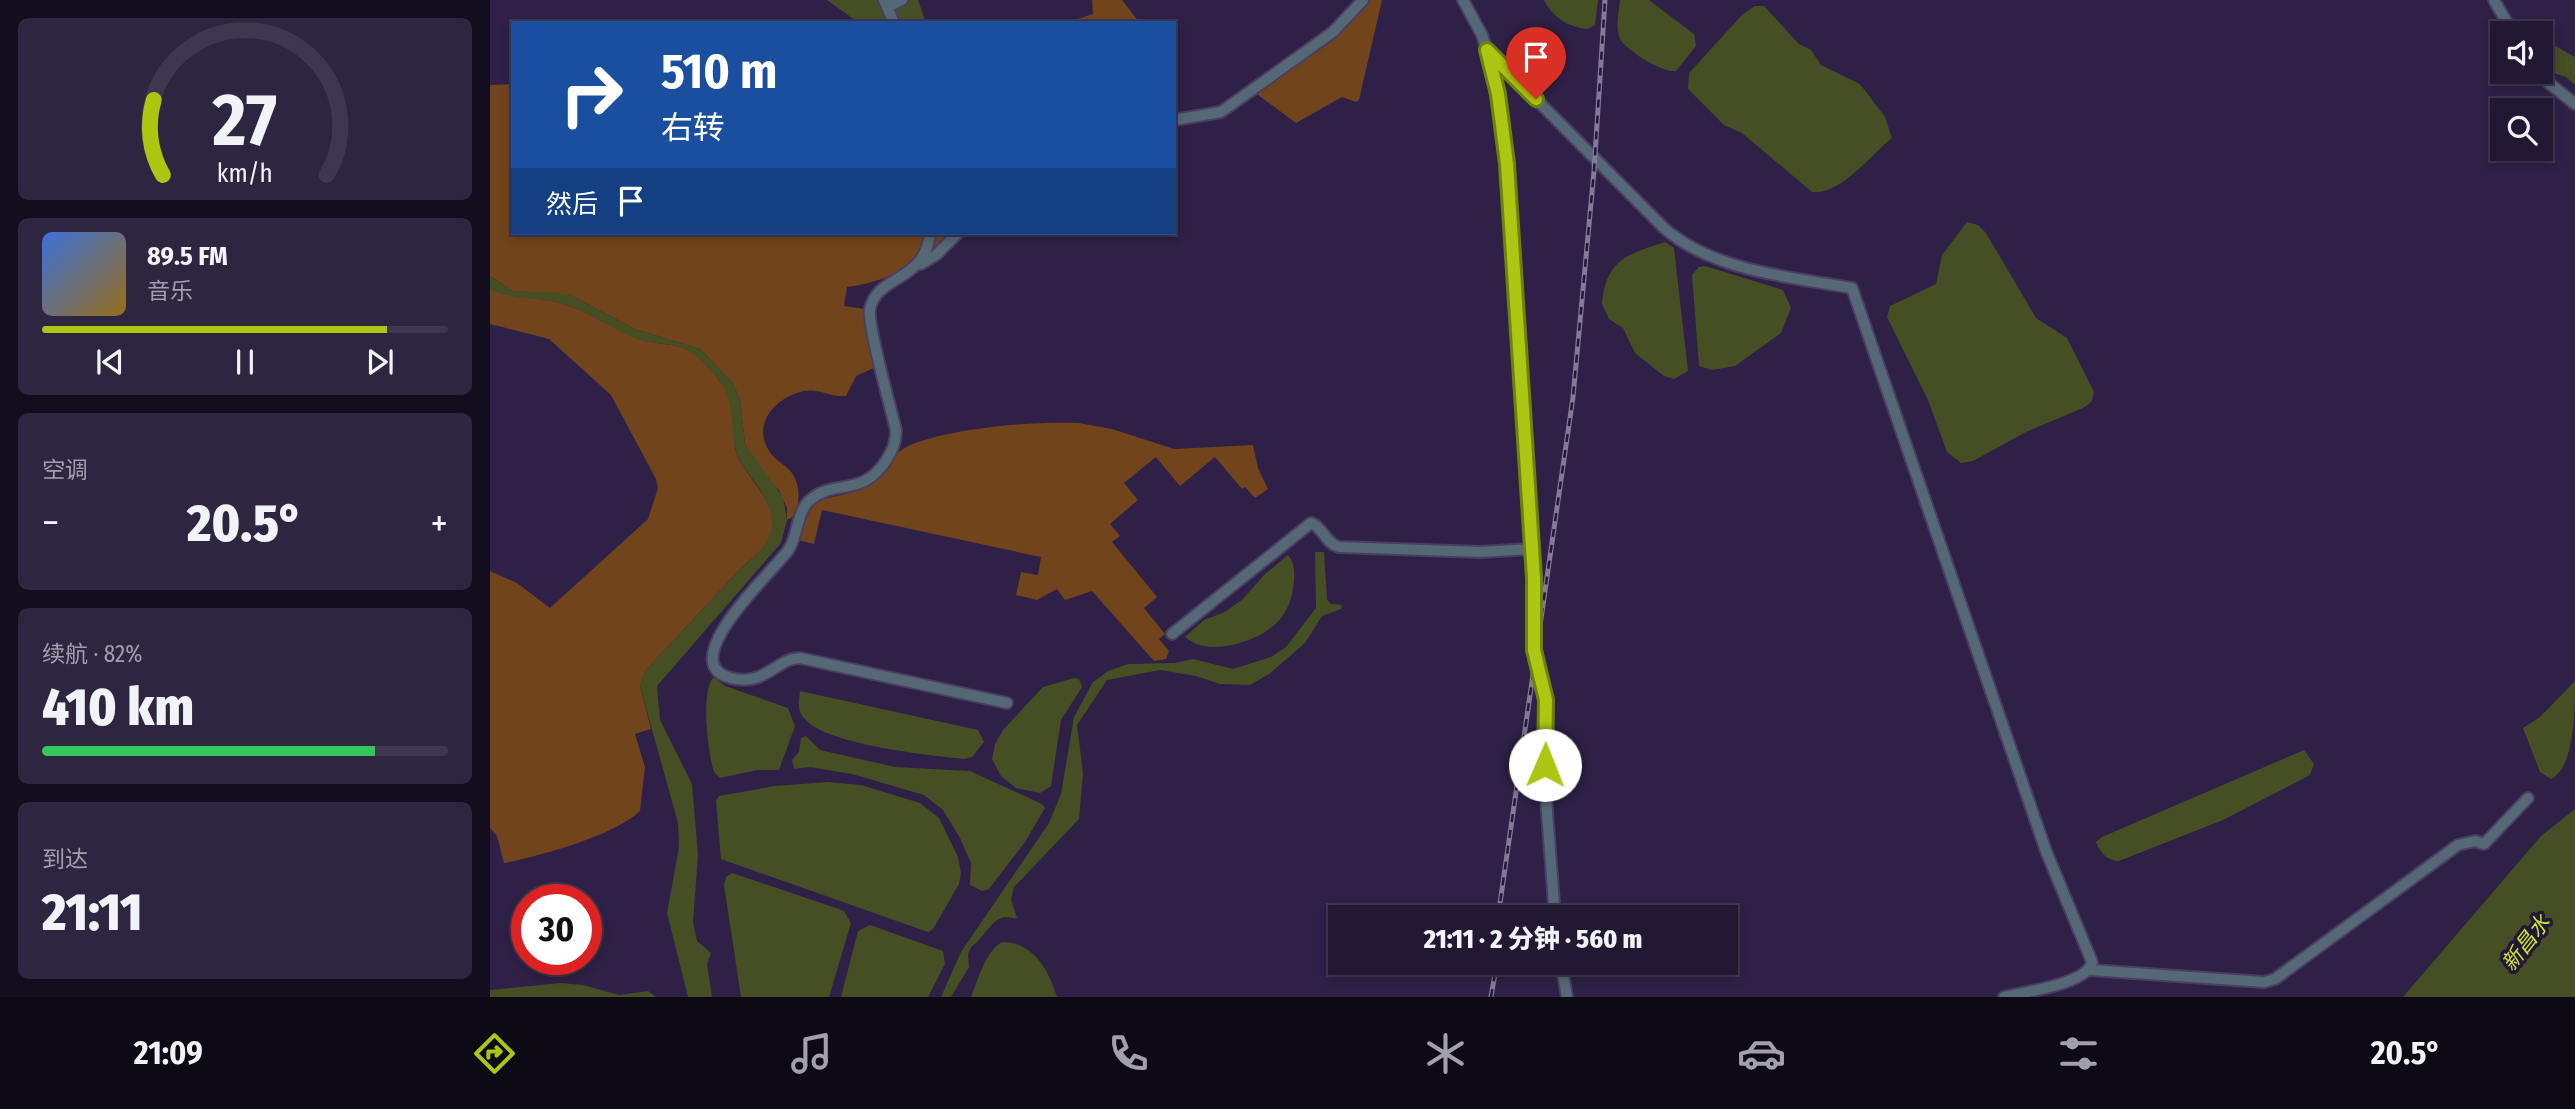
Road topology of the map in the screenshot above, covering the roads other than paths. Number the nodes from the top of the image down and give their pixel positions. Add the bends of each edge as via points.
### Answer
1 (902, 0) edge
2 (1363, 0) edge
3 (1463, 0) edge
4 (2494, 0) edge
5 (885, 4) edge
6 (893, 21) edge
7 (2506, 21) edge
8 (1487, 50) junction
9 (2550, 84) edge
10 (2575, 104) edge
11 (1176, 120) edge
12 (930, 235) edge
13 (956, 235) edge
14 (919, 265) junction
15 (1532, 549) junction
16 (1172, 635) dead end
17 (1007, 703) dead end
18 (2528, 799) dead end
19 (1554, 905) edge
20 (2090, 970) junction
21 (1563, 975) edge
22 (1567, 997) edge
23 (2004, 997) edge

1 - 5 street
2 - 11 street via 1333,32 1221,112
3 - 8 street
4 - 7 street
5 - 6 street
8 - 15 street via 1507,164
8 - 20 street via 1682,242 1707,255 1776,274 1852,288 2046,850 2091,960
9 - 10 street
12 - 14 street
13 - 14 street via 936,256
14 - 17 street via 885,287 870,309 896,430 894,447 869,481 816,496 806,504 789,549 733,612 714,645 713,662 723,675 743,680 763,677 792,658 800,658
15 - 16 street via 1480,552 1339,547 1311,523
15 - 19 street via 1534,650 1546,700 1545,785
18 - 20 street via 2484,844 2458,845 2275,979 2252,982
20 - 23 street via 2076,979
21 - 22 street

